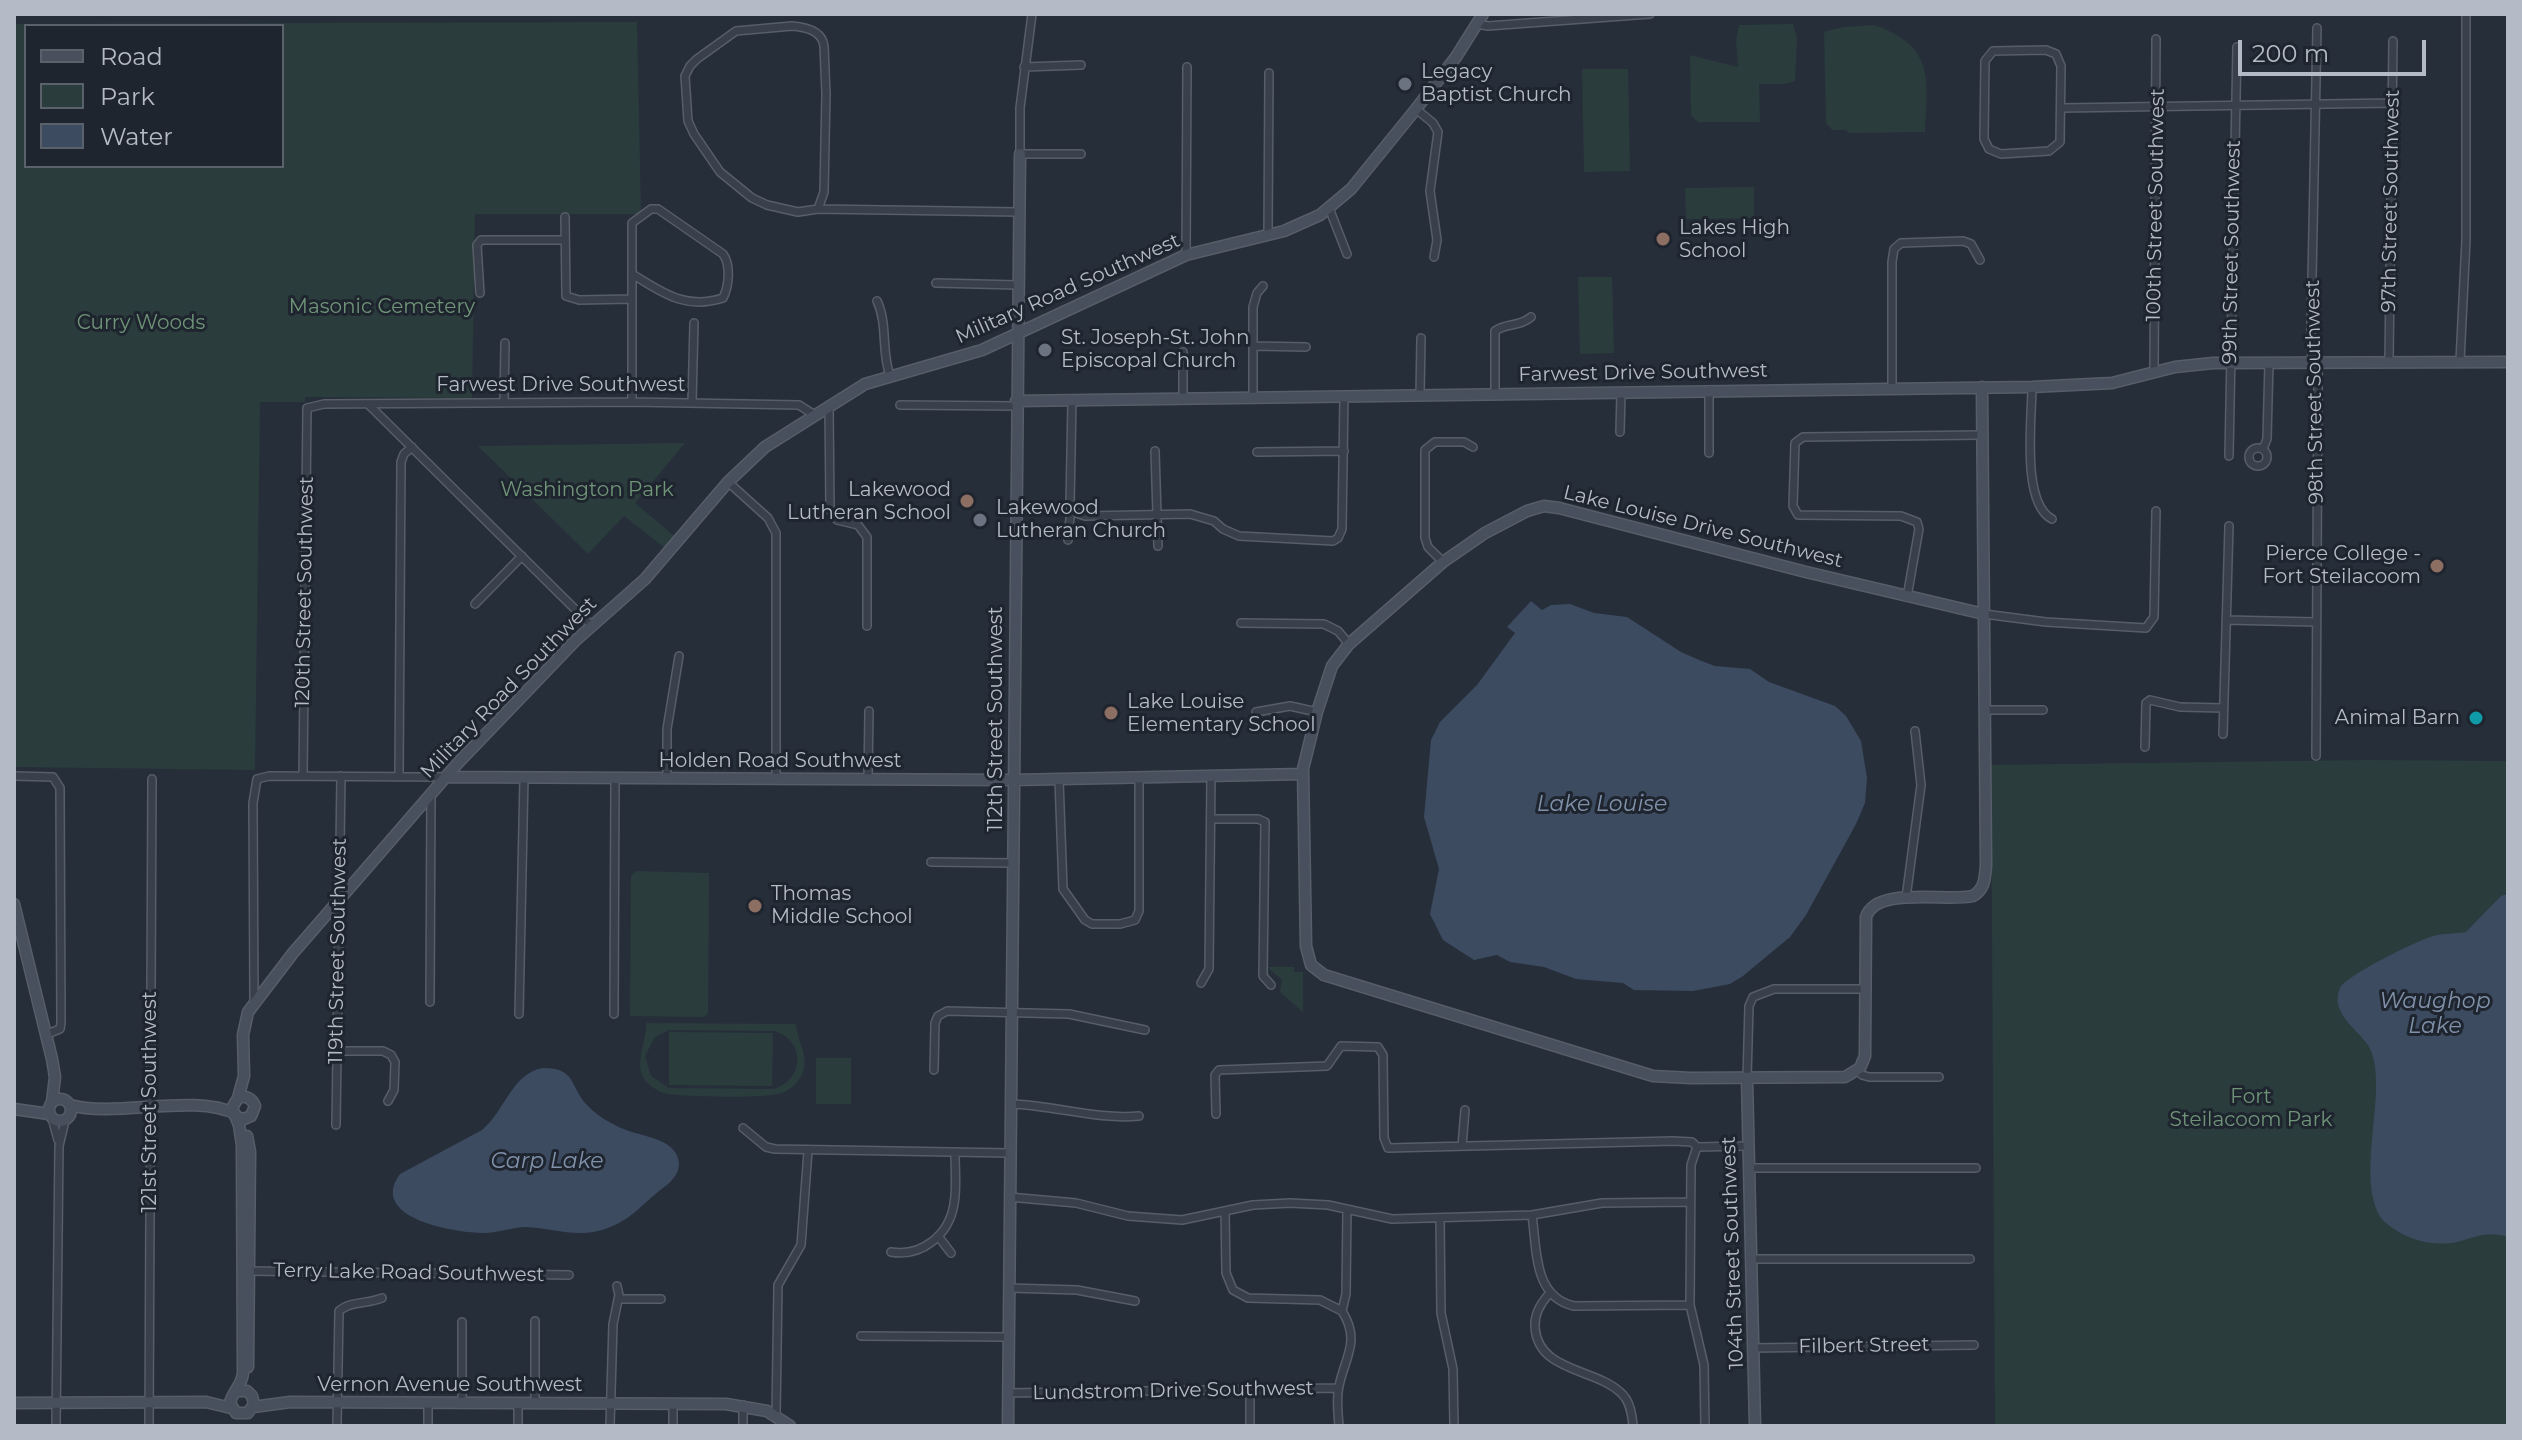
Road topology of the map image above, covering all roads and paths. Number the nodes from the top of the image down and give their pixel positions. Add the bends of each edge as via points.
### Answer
1 (1032, 14) edge
2 (1650, 14) edge
3 (2466, 14) edge
4 (1626, 15) edge
5 (1480, 19) edge
6 (2317, 28) dead end
7 (2156, 39) dead end
8 (2393, 41) dead end
9 (2237, 47) dead end
10 (1081, 65) dead end
11 (1024, 67) junction
12 (1187, 67) dead end
13 (1269, 73) dead end
14 (2393, 103) junction
15 (2314, 105) junction
16 (2234, 106) junction
17 (2157, 107) junction
18 (2062, 108) junction
19 (1416, 109) junction
20 (1020, 154) junction
21 (1081, 154) dead end
22 (1329, 208) junction
23 (818, 209) junction
24 (1019, 212) junction
25 (565, 217) dead end
26 (1268, 235) junction
27 (565, 240) junction
28 (1347, 254) dead end
29 (1186, 255) junction
30 (1434, 257) dead end
31 (1980, 260) dead end
32 (632, 274) junction
33 (936, 283) dead end
34 (1017, 285) junction
35 (1263, 286) dead end
36 (480, 293) dead end
37 (632, 299) junction
38 (877, 301) dead end
39 (1531, 317) dead end
40 (694, 323) dead end
41 (1017, 334) junction
42 (1421, 338) dead end
43 (505, 343) dead end
44 (1254, 346) junction
45 (1306, 347) dead end
46 (1183, 352) dead end
47 (2389, 361) junction
48 (2460, 361) junction
49 (2231, 362) junction
50 (2269, 362) junction
51 (2312, 362) junction
52 (2508, 362) edge
53 (2154, 372) junction
54 (890, 376) junction
55 (1982, 387) junction
56 (2032, 387) junction
57 (1892, 388) junction
58 (1709, 390) junction
59 (1621, 392) junction
60 (1495, 393) junction
61 (1420, 395) junction
62 (1344, 396) junction
63 (1253, 398) junction
64 (1183, 400) junction
65 (1072, 401) junction
66 (504, 402) junction
67 (632, 402) junction
68 (692, 403) junction
69 (1016, 403) junction
70 (368, 404) junction
71 (900, 405) dead end
72 (829, 406) junction
73 (307, 408) joint
74 (813, 414) junction
75 (1620, 432) dead end
76 (1982, 435) junction
77 (412, 447) junction
78 (1473, 447) dead end
79 (2263, 449) dead end
80 (1155, 451) dead end
81 (1344, 451) junction
82 (1257, 452) dead end
83 (1709, 453) dead end
84 (2229, 456) dead end
85 (728, 482) junction
86 (2156, 511) dead end
87 (1073, 512) junction
88 (1157, 516) junction
89 (2052, 519) dead end
90 (2229, 526) dead end
91 (1068, 540) dead end
92 (1158, 546) dead end
93 (522, 556) junction
94 (1443, 562) junction
95 (1907, 597) junction
96 (475, 604) dead end
97 (1984, 614) junction
98 (2226, 620) junction
99 (2316, 622) junction
100 (1241, 623) dead end
101 (592, 626) junction
102 (867, 626) dead end
103 (1349, 644) junction
104 (679, 656) dead end
105 (2223, 708) junction
106 (1984, 710) junction
107 (2043, 710) dead end
108 (869, 711) dead end
109 (1256, 712) dead end
110 (1317, 712) junction
111 (1915, 731) dead end
112 (2223, 734) dead end
113 (2145, 747) dead end
114 (2316, 756) dead end
115 (464, 757) junction
116 (1303, 774) junction
117 (14, 776) edge
118 (303, 776) junction
119 (341, 776) junction
120 (1211, 776) junction
121 (399, 777) junction
122 (445, 777) junction
123 (473, 777) junction
124 (524, 777) junction
125 (1139, 777) junction
126 (615, 778) junction
127 (667, 778) junction
128 (152, 779) dead end
129 (776, 779) junction
130 (868, 779) junction
131 (1059, 779) junction
132 (1013, 780) junction
133 (431, 793) junction
134 (1211, 819) junction
135 (931, 862) dead end
136 (1013, 863) junction
137 (339, 897) junction
138 (1906, 898) junction
139 (14, 904) edge
140 (1201, 983) dead end
141 (1271, 985) dead end
142 (1865, 989) junction
143 (254, 1001) junction
144 (430, 1002) dead end
145 (1011, 1011) junction
146 (519, 1014) dead end
147 (614, 1014) dead end
148 (1145, 1030) dead end
149 (47, 1034) junction
150 (337, 1051) junction
151 (934, 1070) dead end
152 (1858, 1070) junction
153 (244, 1076) junction
154 (55, 1077) junction
155 (1939, 1077) dead end
156 (1747, 1079) junction
157 (236, 1100) junction
158 (251, 1100) junction
159 (388, 1101) dead end
160 (1010, 1104) junction
161 (150, 1107) junction
162 (211, 1107) junction
163 (14, 1109) edge
164 (51, 1109) junction
165 (68, 1110) junction
166 (1465, 1110) dead end
167 (1216, 1114) dead end
168 (236, 1116) junction
169 (1139, 1116) dead end
170 (249, 1117) junction
171 (336, 1125) dead end
172 (743, 1128) dead end
173 (59, 1146) junction
174 (1462, 1146) junction
175 (1747, 1146) junction
176 (1697, 1147) junction
177 (808, 1151) junction
178 (1010, 1153) junction
179 (955, 1154) junction
180 (1748, 1168) junction
181 (1976, 1168) dead end
182 (1009, 1197) junction
183 (1689, 1202) junction
184 (1347, 1209) junction
185 (1225, 1211) junction
186 (1532, 1215) junction
187 (1440, 1218) junction
188 (938, 1236) junction
189 (891, 1252) dead end
190 (951, 1253) dead end
191 (1750, 1259) junction
192 (1970, 1259) dead end
193 (249, 1271) junction
194 (569, 1275) dead end
195 (617, 1286) dead end
196 (1009, 1288) junction
197 (1549, 1294) junction
198 (382, 1298) dead end
199 (618, 1299) junction
200 (661, 1299) dead end
201 (1135, 1301) dead end
202 (1690, 1305) junction
203 (1342, 1311) junction
204 (535, 1321) dead end
205 (462, 1322) dead end
206 (861, 1336) dead end
207 (1008, 1337) junction
208 (1974, 1345) dead end
209 (1753, 1348) junction
210 (1338, 1388) junction
211 (1250, 1390) junction
212 (234, 1393) junction
213 (1008, 1393) junction
214 (149, 1402) junction
215 (206, 1402) junction
216 (251, 1402) junction
217 (337, 1402) junction
218 (14, 1403) edge
219 (56, 1403) junction
220 (428, 1404) junction
221 (462, 1404) junction
222 (518, 1404) junction
223 (535, 1404) junction
224 (611, 1404) junction
225 (673, 1404) junction
226 (743, 1405) junction
227 (233, 1410) junction
228 (776, 1415) junction
229 (241, 1425) edge
230 (56, 1426) edge
231 (149, 1426) edge
232 (337, 1426) edge
233 (428, 1426) edge
234 (518, 1426) edge
235 (610, 1426) edge
236 (673, 1426) edge
237 (743, 1426) edge
238 (790, 1426) edge
239 (1008, 1426) edge
240 (1250, 1426) edge
241 (1339, 1426) edge
242 (1454, 1426) edge
243 (1633, 1426) edge
244 (1705, 1426) edge
245 (1755, 1426) edge

1 - 11 street, 112th Street Southwest
2 - 4 street
3 - 48 street
4 - 5 street via 1488,26
5 - 19 street, Military Road Southwest
6 - 15 street, 98th Street Southwest
7 - 17 street, 100th Street Southwest
8 - 14 street, 97th Street Southwest
9 - 16 street, 99th Street Southwest
10 - 11 street
11 - 20 street, 112th Street Southwest
12 - 29 street
13 - 26 street
14 - 15 street
14 - 47 street, 97th Street Southwest
15 - 16 street
15 - 51 street, 98th Street Southwest
16 - 17 street
16 - 49 street, 99th Street Southwest
17 - 18 street
17 - 53 street, 100th Street Southwest
18 - 18 street via 2062,137 2049,151 2001,154 1989,149 1984,139 1988,56 1999,51 2056,54
19 - 22 street, Military Road Southwest
19 - 30 street via 1438,132 1430,191 1437,240
20 - 21 street
20 - 24 street, 112th Street Southwest
22 - 26 street, Military Road Southwest via 1303,224
22 - 28 street
23 - 23 street via 798,212 752,198 720,172 690,127 687,72 736,31 803,27 824,40 824,192
23 - 24 street
24 - 34 street, 112th Street Southwest
25 - 27 street
26 - 29 street, Military Road Southwest
27 - 36 street via 478,243
27 - 37 street via 566,296
29 - 41 street, Military Road Southwest
31 - 57 street via 1963,241 1897,245 1892,262
32 - 32 street via 632,223 655,209 723,254 728,282 723,298 684,301
32 - 37 street
33 - 34 street
34 - 41 street, 112th Street Southwest
35 - 44 street via 1253,303
37 - 67 street
38 - 54 street
39 - 60 street via 1519,326 1495,331
40 - 68 street
41 - 54 street, Military Road Southwest via 982,350
41 - 69 street, 112th Street Southwest
42 - 61 street
43 - 66 street
44 - 45 street
44 - 63 street
46 - 64 street
47 - 48 street, Farwest Drive Southwest
47 - 51 street, Farwest Drive Southwest
48 - 52 street, Farwest Drive Southwest
49 - 50 street, Farwest Drive Southwest
49 - 53 street, Farwest Drive Southwest
49 - 84 street, 99th Street Southwest
50 - 51 street, Farwest Drive Southwest
50 - 79 street
51 - 99 street, 98th Street Southwest via 2318,371
53 - 56 street, Farwest Drive Southwest via 2112,383
54 - 72 street, Military Road Southwest
55 - 56 street, Farwest Drive Southwest
55 - 57 street, Farwest Drive Southwest
55 - 76 street
56 - 89 street via 2032,486 2044,514
57 - 58 street, Farwest Drive Southwest
58 - 59 street, Farwest Drive Southwest
58 - 83 street
59 - 60 street, Farwest Drive Southwest
59 - 75 street
60 - 61 street, Farwest Drive Southwest
61 - 62 street, Farwest Drive Southwest
62 - 63 street, Farwest Drive Southwest
62 - 81 street
63 - 64 street, Farwest Drive Southwest
64 - 65 street, Farwest Drive Southwest
65 - 69 street, Farwest Drive Southwest
65 - 87 street
66 - 67 street, Farwest Drive Southwest
66 - 70 street, Farwest Drive Southwest
67 - 68 street, Farwest Drive Southwest
68 - 74 street, Farwest Drive Southwest via 799,405
69 - 71 street, Farwest Drive Southwest
69 - 132 street, 112th Street Southwest
70 - 73 street, Farwest Drive Southwest
70 - 77 street
72 - 74 street, Military Road Southwest
72 - 102 street via 830,510 837,520 858,525 867,537
73 - 118 street, 120th Street Southwest
74 - 85 street, Military Road Southwest via 765,447
76 - 95 street via 1803,437 1795,443 1792,493 1797,514 1901,516 1917,522
76 - 97 street
77 - 93 street
77 - 121 street via 401,462
78 - 94 street via 1435,442 1425,454 1425,535 1428,547
80 - 88 street
81 - 82 street
81 - 88 street via 1342,529 1328,542 1239,536 1203,517
85 - 101 street, Military Road Southwest via 651,573
85 - 129 street via 768,518 776,533
86 - 97 street via 2150,626
87 - 88 street
87 - 91 street
88 - 92 street
90 - 98 street
93 - 96 street
93 - 101 street
94 - 95 street, Lake Louise Drive Southwest via 1509,519 1553,507
94 - 103 street, Lake Louise Drive Southwest
95 - 97 street, Lake Louise Drive Southwest
97 - 106 street
98 - 99 street
98 - 105 street
99 - 114 street, 98th Street Southwest
100 - 103 street via 1324,624
101 - 115 street, Military Road Southwest
103 - 110 street, Lake Louise Drive Southwest via 1332,666
104 - 127 street via 667,729
105 - 112 street
105 - 113 street via 2148,701
106 - 107 street
106 - 138 street via 1984,884 1977,894 1966,897
108 - 130 street
109 - 110 street via 1290,706
110 - 116 street, Lake Louise Drive Southwest
111 - 138 street via 1921,785
115 - 122 street, Military Road Southwest
115 - 123 street
116 - 120 street, Holden Road Southwest
116 - 156 street, Lake Louise Drive Southwest via 1306,946 1318,972 1653,1076
117 - 149 street via 53,777 60,788 61,1023 60,1029
118 - 119 street, Holden Road Southwest
118 - 143 street, Holden Road Southwest via 257,779
119 - 121 street, Holden Road Southwest
119 - 137 street, 119th Street Southwest
120 - 125 street, Holden Road Southwest
120 - 134 street
121 - 122 street, Holden Road Southwest
122 - 123 street, Holden Road Southwest
122 - 133 street, Military Road Southwest
123 - 124 street, Holden Road Southwest
124 - 126 street, Holden Road Southwest
124 - 146 street
125 - 131 street, Holden Road Southwest
125 - 131 street via 1140,902 1135,920 1111,925 1089,923 1061,885
126 - 127 street, Holden Road Southwest
126 - 147 street
127 - 129 street, Holden Road Southwest
128 - 161 street, 121st Street Southwest
129 - 130 street, Holden Road Southwest
130 - 132 street, Holden Road Southwest
131 - 132 street, Holden Road Southwest
132 - 136 street, 112th Street Southwest
133 - 137 street, Military Road Southwest
133 - 144 street
134 - 140 street via 1209,969
134 - 141 street via 1262,820 1266,825 1263,976
135 - 136 street
136 - 145 street, 112th Street Southwest
137 - 143 street, Military Road Southwest
137 - 150 street, 119th Street Southwest
138 - 142 street via 1883,900 1868,910
139 - 149 street
142 - 152 street via 1865,1056
142 - 156 street via 1774,989 1757,994 1749,1006
143 - 153 street via 244,1026
145 - 148 street via 1086,1016
145 - 151 street via 942,1013 935,1023
145 - 160 street, 112th Street Southwest
149 - 154 street
150 - 159 street via 391,1055 394,1090
150 - 171 street, 119th Street Southwest
152 - 155 street via 1869,1077
152 - 156 street, Lake Louise Drive Southwest via 1845,1077
153 - 157 street
153 - 158 street
154 - 164 street
154 - 165 street
156 - 175 street, 104th Street Southwest
157 - 158 street
157 - 162 street
157 - 168 street
158 - 170 street via 255,1110
160 - 169 street
160 - 178 street, 112th Street Southwest
161 - 162 street
161 - 165 street
161 - 214 street, 121st Street Southwest
162 - 168 street
163 - 164 street
164 - 165 street
164 - 165 street via 58,1099
164 - 173 street
165 - 173 street
166 - 174 street
167 - 174 street via 1215,1080 1223,1069 1327,1066 1341,1046 1376,1046 1383,1051 1385,1146
168 - 170 street
168 - 212 street via 242,1145 243,1373
170 - 193 street
172 - 177 street via 766,1147
173 - 219 street
174 - 176 street via 1686,1141
175 - 176 street
175 - 180 street, 104th Street Southwest
176 - 183 street via 1691,1159
177 - 179 street
177 - 228 street via 801,1245 778,1285
178 - 179 street
178 - 182 street, 112th Street Southwest
179 - 188 street via 955,1203
180 - 181 street
180 - 191 street, 104th Street Southwest
182 - 185 street via 1173,1220
182 - 196 street, 112th Street Southwest
183 - 186 street via 1602,1203
183 - 202 street
184 - 185 street via 1290,1203
184 - 187 street via 1384,1219
184 - 203 street
185 - 203 street via 1230,1286 1243,1297 1320,1300
186 - 187 street
186 - 197 street via 1540,1273
187 - 242 street via 1441,1313 1453,1369
188 - 189 street via 910,1253
188 - 190 street
191 - 192 street
191 - 209 street, 104th Street Southwest
193 - 194 street, Terry Lake Road Southwest
193 - 216 street
195 - 199 street
196 - 201 street via 1077,1290
196 - 207 street, 112th Street Southwest
197 - 202 street via 1574,1306
197 - 243 street via 1535,1324 1542,1348 1557,1362 1618,1390
198 - 217 street via 339,1311
199 - 200 street
199 - 224 street
202 - 244 street via 1704,1365
203 - 210 street via 1352,1342
204 - 223 street
205 - 221 street
206 - 207 street
207 - 213 street, 112th Street Southwest
208 - 209 street, Filbert Street
209 - 245 street, 104th Street Southwest
210 - 211 street, Lundstrom Drive Southwest
210 - 241 street
211 - 213 street, Lundstrom Drive Southwest
211 - 240 street
212 - 215 street
212 - 216 street
212 - 227 street
213 - 239 street, 112th Street Southwest
214 - 215 street
214 - 219 street
214 - 231 street, 121st Street Southwest
215 - 227 street
216 - 217 street, Vernon Avenue Southwest
216 - 227 street via 240,1415
216 - 229 street
217 - 220 street, Vernon Avenue Southwest
217 - 232 street
218 - 219 street
219 - 230 street
220 - 221 street, Vernon Avenue Southwest
220 - 233 street
221 - 222 street, Vernon Avenue Southwest
222 - 223 street, Vernon Avenue Southwest
222 - 234 street
223 - 224 street, Vernon Avenue Southwest
224 - 225 street, Vernon Avenue Southwest
224 - 235 street
225 - 226 street, Vernon Avenue Southwest
225 - 236 street
226 - 228 street, Vernon Avenue Southwest
226 - 237 street
227 - 229 street
228 - 238 street

